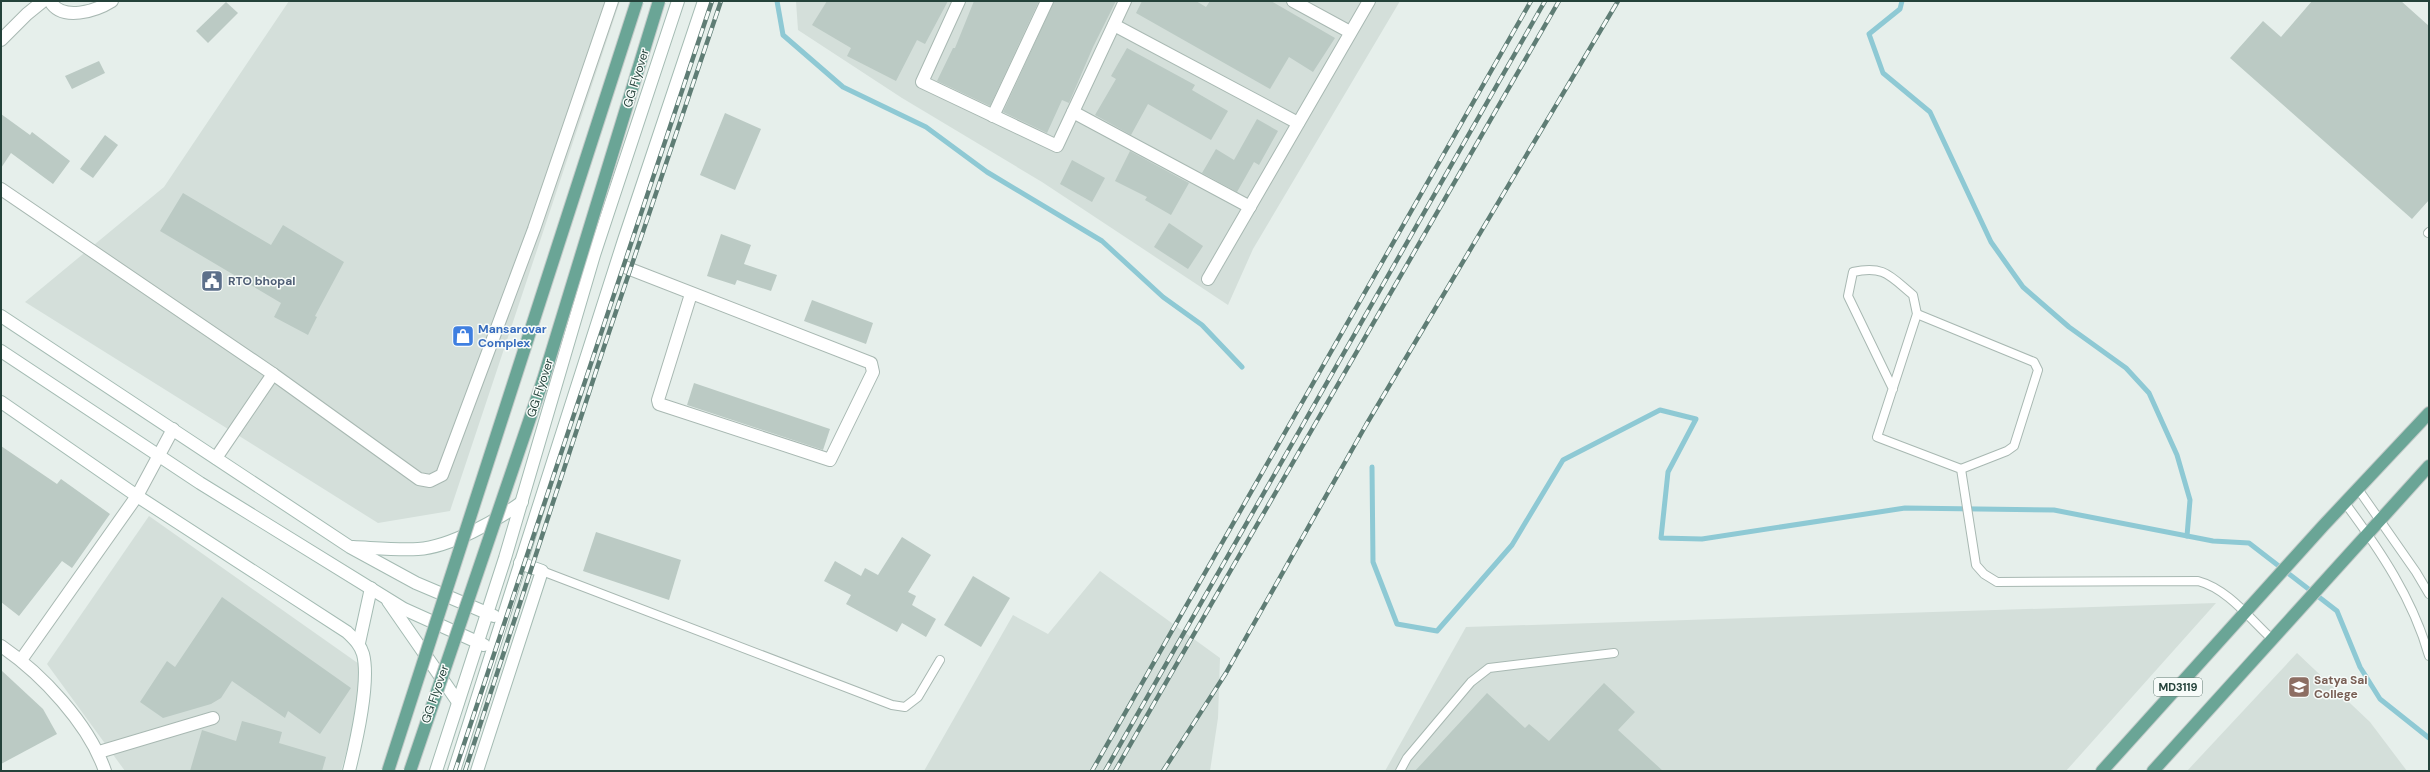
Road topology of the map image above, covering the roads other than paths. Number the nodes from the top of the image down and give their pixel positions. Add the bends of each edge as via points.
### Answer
1 (43, 1) edge
2 (50, 1) edge
3 (112, 1) edge
4 (612, 1) edge
5 (637, 1) edge
6 (660, 1) edge
7 (678, 1) edge
8 (704, 1) edge
9 (959, 1) edge
10 (1047, 1) edge
11 (1125, 1) edge
12 (1292, 1) edge
13 (1369, 1) edge
14 (1114, 25) junction
15 (1350, 32) junction
16 (1, 40) edge
17 (1073, 112) junction
18 (993, 116) junction
19 (1298, 123) junction
20 (1, 189) edge
21 (1250, 207) junction
22 (617, 264) junction
23 (1208, 279) dead end
24 (691, 294) junction
25 (1917, 314) junction
26 (1, 316) edge
27 (1, 351) edge
28 (273, 374) junction
29 (1893, 389) junction
30 (1, 402) edge
31 (2429, 413) edge
32 (173, 429) junction
33 (159, 455) junction
34 (216, 458) junction
35 (2429, 466) edge
36 (1961, 469) junction
37 (2358, 489) junction
38 (137, 496) junction
39 (522, 502) junction
40 (2345, 503) junction
41 (2381, 520) junction
42 (2368, 533) junction
43 (350, 547) junction
44 (520, 563) junction
45 (542, 572) junction
46 (371, 588) junction
47 (2429, 594) edge
48 (385, 596) junction
49 (2244, 613) junction
50 (488, 614) junction
51 (502, 620) junction
52 (2274, 637) junction
53 (478, 642) junction
54 (359, 643) junction
55 (1, 646) edge
56 (493, 648) junction
57 (1614, 653) dead end
58 (2429, 656) edge
59 (21, 660) junction
60 (940, 660) dead end
61 (458, 702) junction
62 (213, 718) dead end
63 (99, 752) junction
64 (105, 771) edge
65 (350, 771) edge
66 (388, 771) edge
67 (410, 771) edge
68 (436, 771) edge
69 (454, 771) edge
70 (478, 771) edge
71 (1400, 771) edge
72 (2102, 771) edge
73 (2153, 771) edge

1 - 16 street
2 - 3 street via 53,6 74,13 90,12
4 - 28 street via 534,229 442,475 430,481 418,479
5 - 66 main road, GG Flyover, bridge
6 - 67 main road, GG Flyover, bridge via 543,380
7 - 39 street via 594,255
8 - 22 street
9 - 18 street via 922,82
10 - 18 street
11 - 14 street
12 - 15 street
13 - 15 street
14 - 17 street
14 - 19 street
15 - 19 street
17 - 18 street via 1057,146
17 - 21 street
19 - 21 street
20 - 28 street
21 - 23 street
22 - 24 street
22 - 44 street
24 - 24 street via 871,363 873,372 830,460 659,404 658,400
25 - 29 lane
25 - 29 lane via 1913,295 1886,273 1870,268 1853,272 1848,296
25 - 36 lane via 2034,362 2038,370 2014,446 2007,452
26 - 32 street
27 - 33 street
28 - 34 street
29 - 36 lane via 1877,437
30 - 38 street
31 - 37 main road, MD3119
32 - 33 street
32 - 34 street
33 - 38 street
33 - 46 street
34 - 43 street
35 - 41 main road, MD3119
36 - 49 lane via 1976,564 1984,574 1997,582 2198,581 2211,584
37 - 40 main road, MD3119
37 - 41 lane
38 - 54 street via 347,632
38 - 59 street
39 - 43 street via 508,512 453,540 419,549
39 - 50 street
40 - 42 lane
40 - 49 main road, MD3119
41 - 42 main road, MD3119
41 - 47 lane
42 - 52 main road, MD3119
42 - 58 lane via 2412,608
43 - 50 street via 416,583
44 - 45 street
44 - 51 street
45 - 60 lane via 892,705 905,707 913,703
45 - 70 street
46 - 48 street
46 - 54 street
48 - 53 street via 434,624
48 - 61 street
49 - 52 lane
49 - 72 main road, MD3119
50 - 51 street
50 - 53 street
51 - 56 street
52 - 73 main road, MD3119
53 - 56 street
53 - 61 street
54 - 65 street via 366,674
55 - 59 street
56 - 69 street
57 - 71 lane via 1489,668 1471,682 1407,758
59 - 63 street via 71,712
61 - 68 street
62 - 63 street
63 - 64 street

